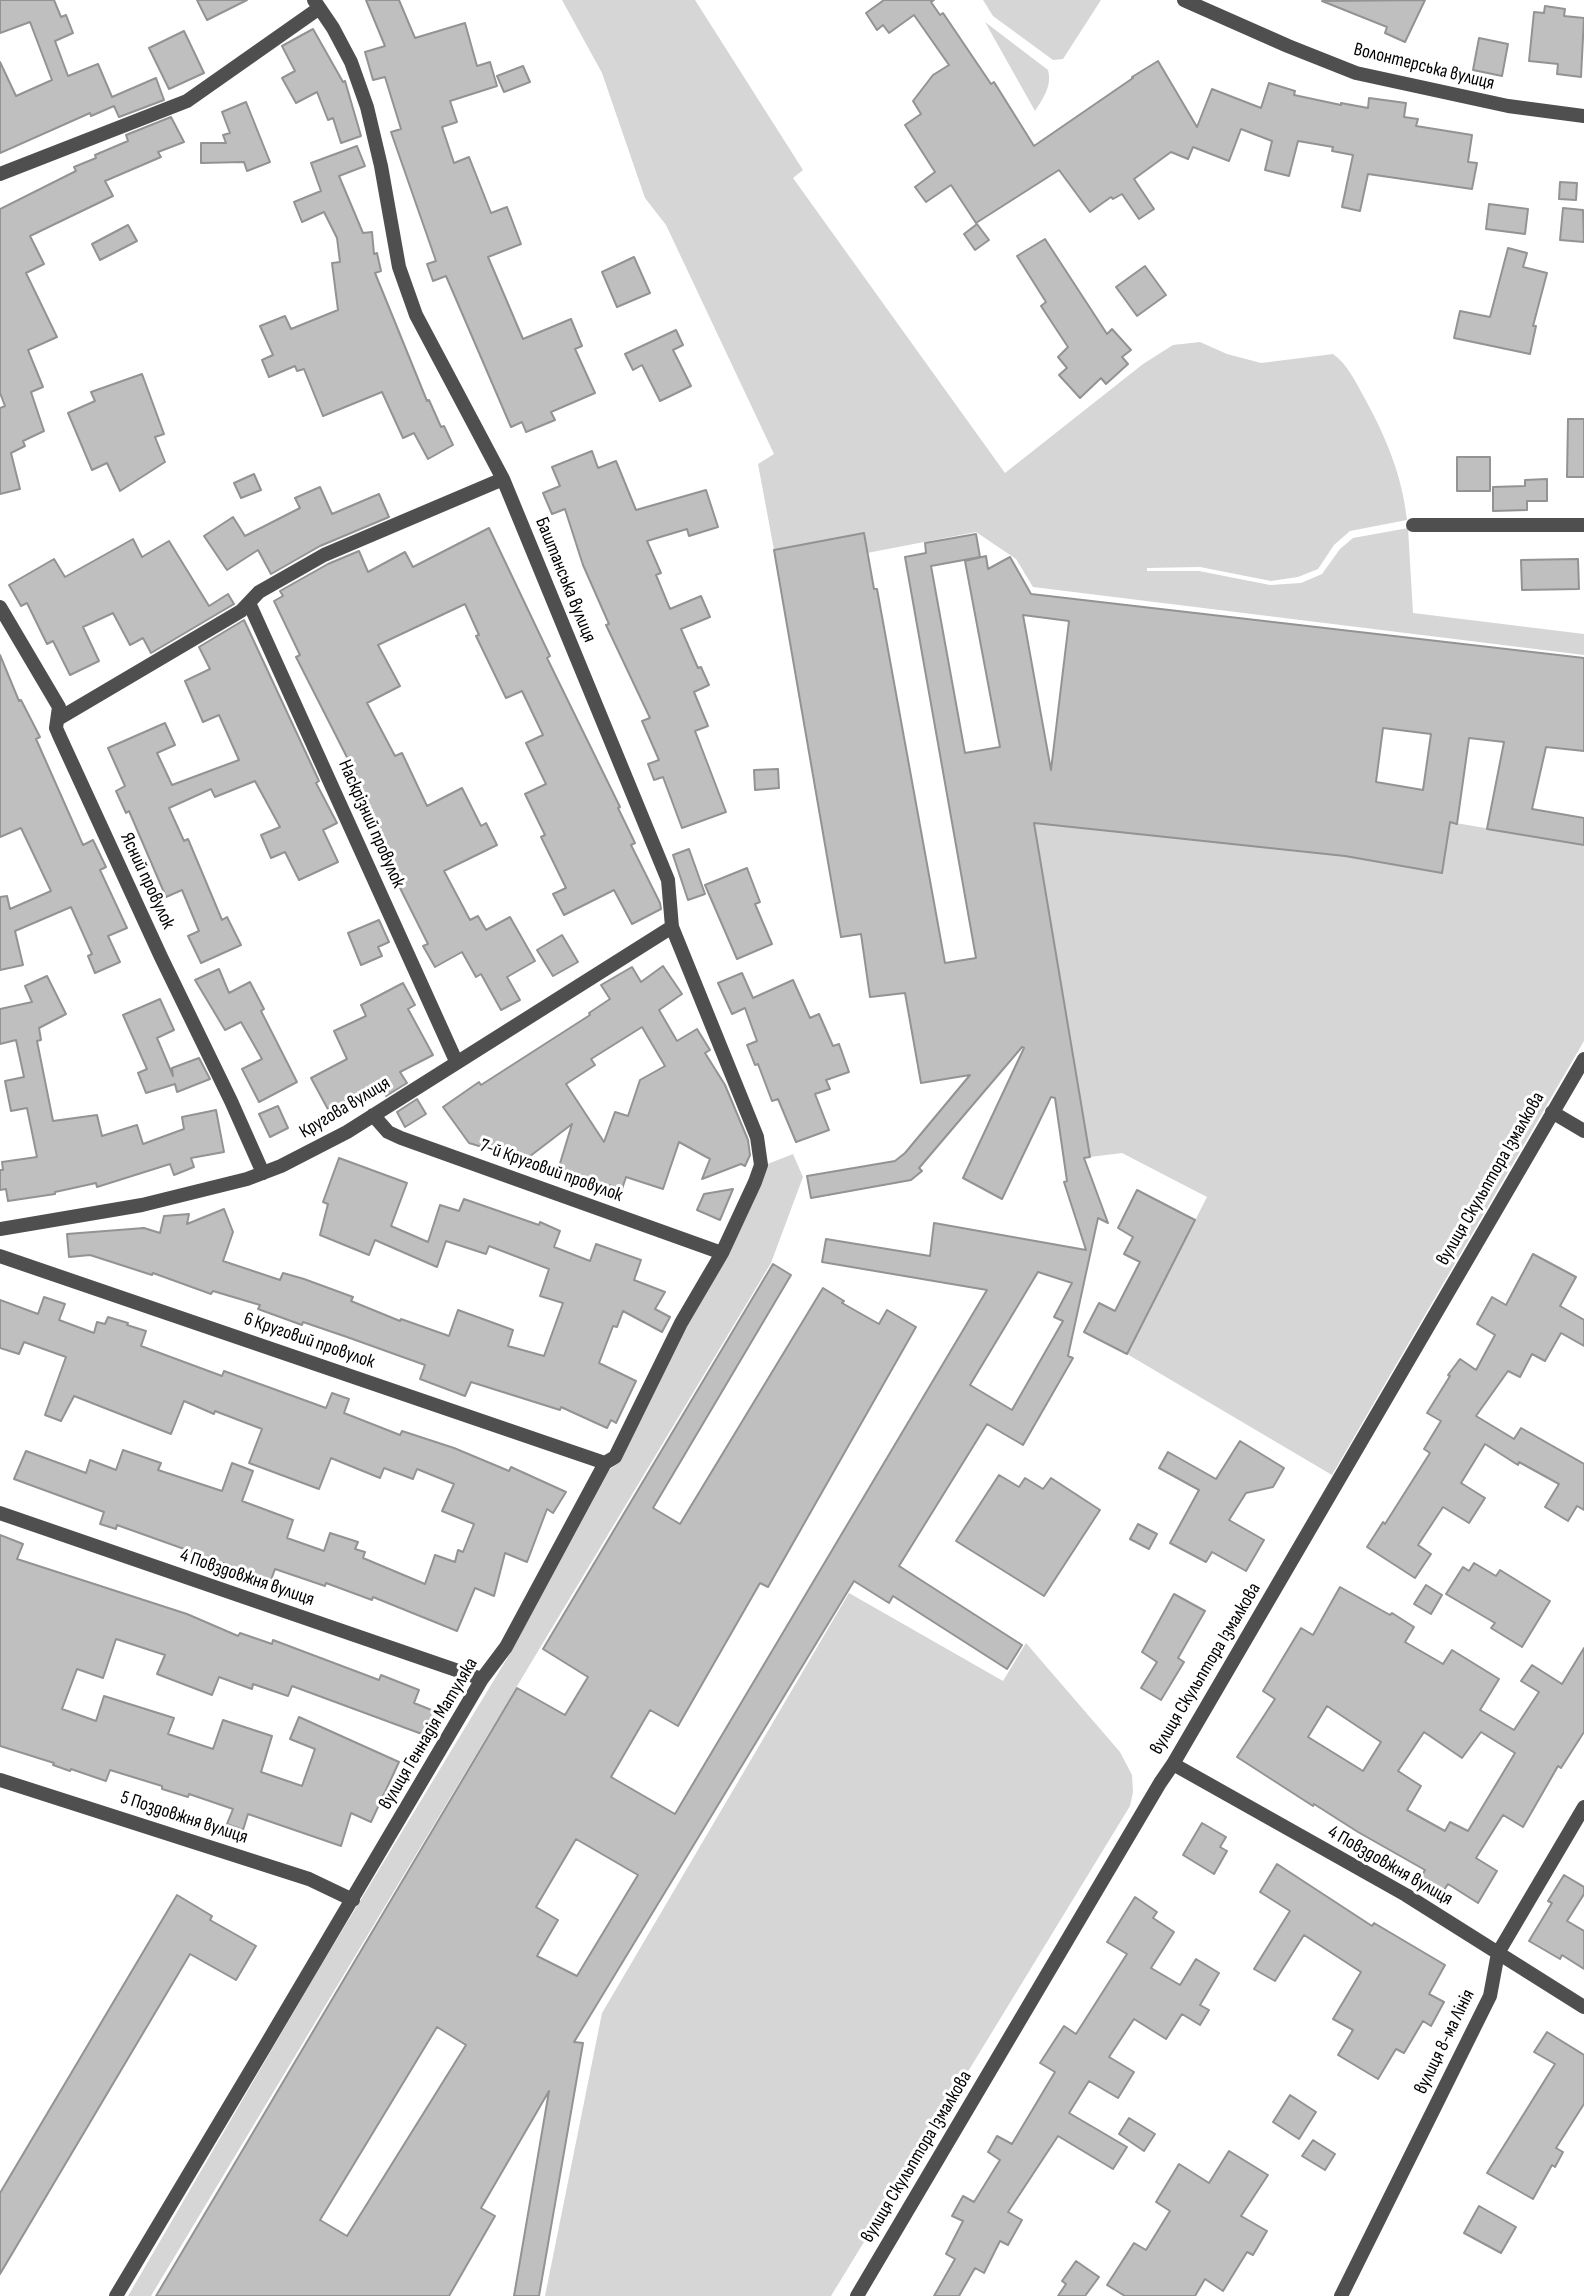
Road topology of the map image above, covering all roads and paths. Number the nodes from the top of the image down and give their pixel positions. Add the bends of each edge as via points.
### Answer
1 (1184, 0) edge
2 (316, 5) edge
3 (1584, 116) edge
4 (0, 174) edge
5 (503, 479) junction
6 (1584, 524) edge
7 (1413, 525) dead end
8 (249, 603) junction
9 (0, 607) edge
10 (58, 719) junction
11 (672, 927) junction
12 (1584, 1059) edge
13 (456, 1061) junction
14 (1552, 1112) junction
15 (373, 1115) junction
16 (1584, 1131) edge
17 (263, 1173) junction
18 (755, 1182) joint
19 (0, 1229) edge
20 (722, 1254) junction
21 (0, 1256) edge
22 (605, 1463) junction
23 (0, 1513) edge
24 (482, 1679) junction
25 (1173, 1764) junction
26 (0, 1780) edge
27 (1584, 1807) edge
28 (353, 1900) junction
29 (1498, 1953) junction
30 (1584, 2007) edge
31 (116, 2296) edge
32 (858, 2296) edge
33 (1341, 2296) edge

1 - 3 street, Волонтерська вулиця via 1356,72 1508,106
2 - 4 street via 187,101
2 - 5 street, Баштанська вулиця via 351,62 367,107 399,267 416,315
5 - 8 street via 324,555 259,592
5 - 11 street, Баштанська вулиця via 668,880
6 - 7 street
8 - 10 street
8 - 13 street, Наскрізний провулок
9 - 10 street, Ясний провулок via 59,707
10 - 17 street, Ясний провулок via 59,735
11 - 13 street, Кругова вулиця
11 - 18 street, Баштанська вулиця via 757,1137 761,1165
12 - 14 street, вулиця Скульптора Ізмалкова
13 - 15 street, Кругова вулиця
14 - 16 street
14 - 25 street, вулиця Скульптора Ізмалкова
15 - 17 street, Кругова вулиця
15 - 20 street, 7-й Круговий провулок via 388,1132 401,1138
17 - 19 street, Кругова вулиця via 142,1205
18 - 20 street, вулиця Геннадія Матуляка
20 - 22 street, вулиця Геннадія Матуляка via 681,1323 615,1457
21 - 22 street, 6 Круговий провулок
22 - 24 street, вулиця Геннадія Матуляка via 506,1647
23 - 24 street, 4 Повздовжня вулиця
24 - 28 street, вулиця Геннадія Матуляка
25 - 29 street, 4 Повздовжня вулиця
25 - 32 street, вулиця Скульптора Ізмалкова
26 - 28 street, 5 Поздовжня вулиця via 309,1879
27 - 29 street, вулиця 8-ма Лінія
28 - 31 street, вулиця Геннадія Матуляка
29 - 30 street, 4 Повздовжня вулиця
29 - 33 street, вулиця 8-ма Лінія via 1490,1996

